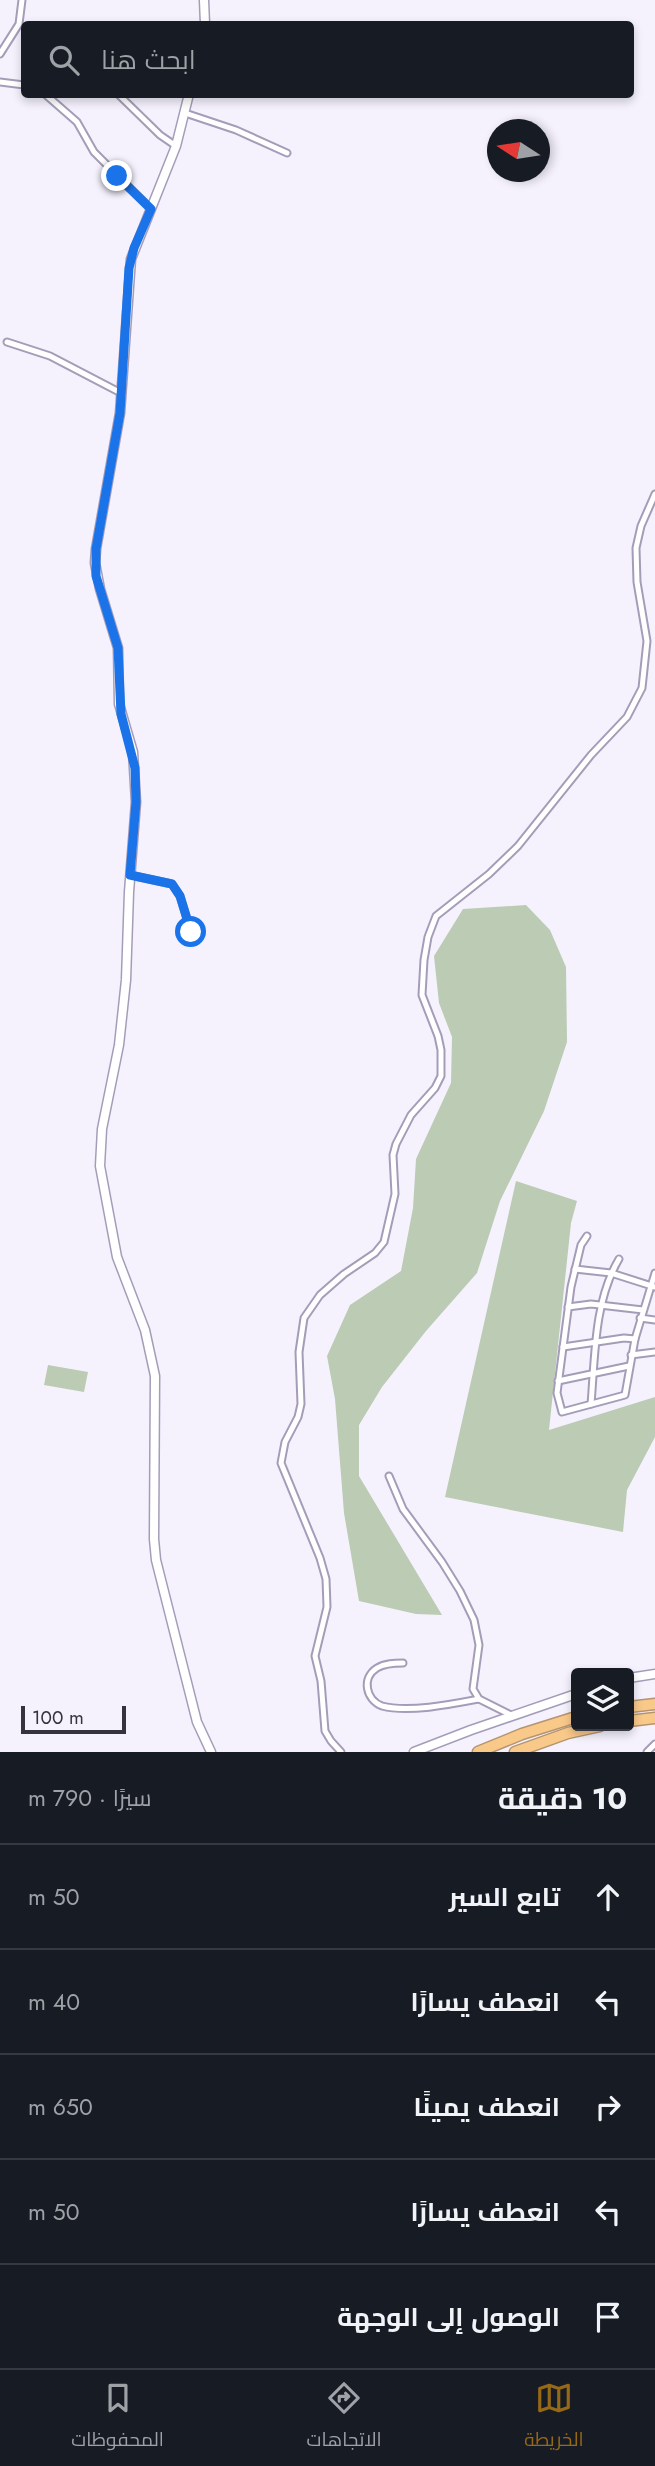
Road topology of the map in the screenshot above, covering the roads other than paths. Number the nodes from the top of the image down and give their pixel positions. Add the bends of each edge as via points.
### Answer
1 (22, 0) edge
2 (204, 0) edge
3 (205, 21) edge
4 (0, 54) edge
5 (0, 82) edge
6 (21, 85) edge
7 (50, 98) edge
8 (122, 98) edge
9 (188, 98) edge
10 (185, 113) junction
11 (176, 146) junction
12 (287, 153) dead end
13 (151, 209) junction
14 (7, 342) dead end
15 (121, 393) junction
16 (655, 494) edge
17 (130, 875) junction
18 (191, 932) dead end
19 (587, 1236) dead end
20 (619, 1259) dead end
21 (575, 1269) junction
22 (611, 1273) junction
23 (655, 1273) edge
24 (652, 1287) edge
25 (602, 1305) junction
26 (568, 1307) junction
27 (643, 1310) junction
28 (640, 1318) junction
29 (655, 1321) edge
30 (635, 1339) junction
31 (597, 1343) junction
32 (562, 1346) junction
33 (655, 1352) edge
34 (631, 1355) junction
35 (629, 1366) junction
36 (594, 1375) junction
37 (558, 1381) junction
38 (591, 1405) junction
39 (389, 1476) dead end
40 (403, 1663) dead end
41 (655, 1674) edge
42 (634, 1677) edge
43 (571, 1696) edge
44 (479, 1699) junction
45 (655, 1704) edge
46 (634, 1706) edge
47 (513, 1717) junction
48 (655, 1718) edge
49 (571, 1719) edge
50 (634, 1720) edge
51 (577, 1731) edge
52 (655, 1744) edge
53 (211, 1752) edge
54 (341, 1752) edge
55 (414, 1752) edge
56 (478, 1752) edge
57 (515, 1752) edge
58 (647, 1752) edge

1 - 4 street via 19,24
2 - 3 street
5 - 6 street
7 - 13 street via 77,122 94,152
8 - 11 street
9 - 10 street
10 - 11 street
10 - 12 street
11 - 13 street
13 - 15 street via 129,268
14 - 15 street via 50,356
15 - 17 street via 95,563 118,648 119,704 135,768
16 - 54 street via 636,548 647,641 642,688 627,717 518,846 436,916 426,948 422,995 438,1036 441,1076 396,1144 394,1194 384,1242 320,1296 304,1318 299,1352 301,1404 281,1463 326,1579 327,1607 316,1656 326,1731
17 - 18 street via 172,884
17 - 53 street via 126,979 100,1166 117,1257 145,1330 155,1376 156,1560 197,1723
19 - 21 street
20 - 22 street
21 - 22 street
21 - 26 street
22 - 24 street
22 - 25 street
23 - 24 street
24 - 27 street
25 - 26 street
25 - 27 street
25 - 31 street
26 - 32 street
27 - 28 street
28 - 29 street
28 - 30 street
30 - 31 street
30 - 34 street
31 - 32 street
31 - 36 street
32 - 37 street
33 - 34 street
34 - 35 street
35 - 36 street
35 - 38 street via 625,1395
36 - 37 street
36 - 38 street
37 - 38 street via 562,1412
39 - 44 street via 403,1509 442,1562 474,1620 479,1645 473,1689
40 - 44 street via 383,1665 371,1674 367,1690 372,1700 394,1708
41 - 42 street
43 - 47 street
44 - 47 street
45 - 46 highway
47 - 55 street
48 - 50 highway
49 - 56 highway
51 - 57 highway
52 - 58 street

